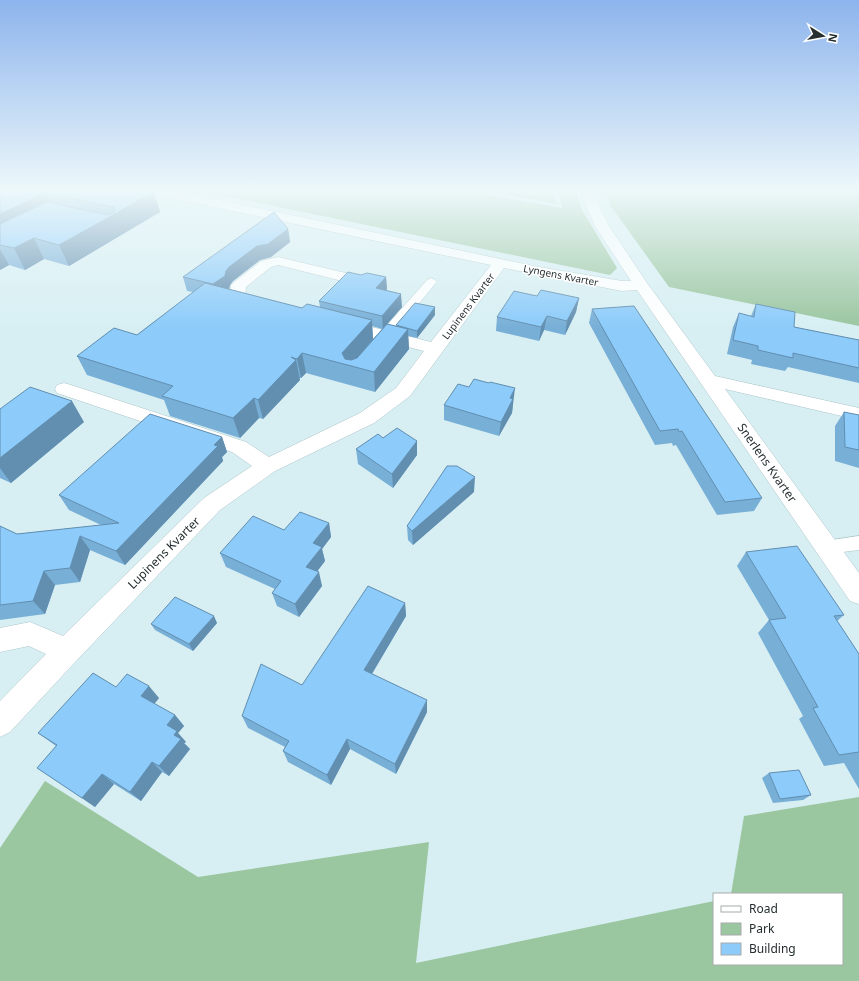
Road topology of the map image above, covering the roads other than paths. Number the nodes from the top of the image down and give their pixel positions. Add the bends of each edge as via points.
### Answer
1 (370, 236) edge
2 (608, 236) edge
3 (500, 263) junction
4 (362, 281) edge
5 (431, 282) dead end
6 (641, 285) junction
7 (274, 307) edge
8 (333, 322) edge
9 (385, 336) junction
10 (436, 349) junction
11 (371, 352) edge
12 (709, 380) junction
13 (64, 390) dead end
14 (859, 414) edge
15 (268, 466) junction
16 (859, 543) edge
17 (826, 547) junction
18 (859, 593) edge
19 (0, 640) edge
20 (67, 651) junction
21 (0, 722) edge

1 - 3 street, Lyngens Kvarter
2 - 6 street, Snerlens Kvarter
3 - 6 street, Lyngens Kvarter via 622,286
3 - 10 street, Lupinens Kvarter
4 - 7 street via 278,261 266,264 239,285 237,298
5 - 9 lane
6 - 12 street, Snerlens Kvarter
8 - 9 street, Lupinens Kvarter
9 - 10 street, Lupinens Kvarter
9 - 11 lane
10 - 15 street, Lupinens Kvarter via 403,392 366,418
12 - 14 street
12 - 17 street, Snerlens Kvarter
13 - 15 street via 239,447
15 - 20 street, Lupinens Kvarter via 212,504
16 - 17 lane
17 - 18 street, Snerlens Kvarter
19 - 20 street via 30,634
20 - 21 street, Lupinens Kvarter

